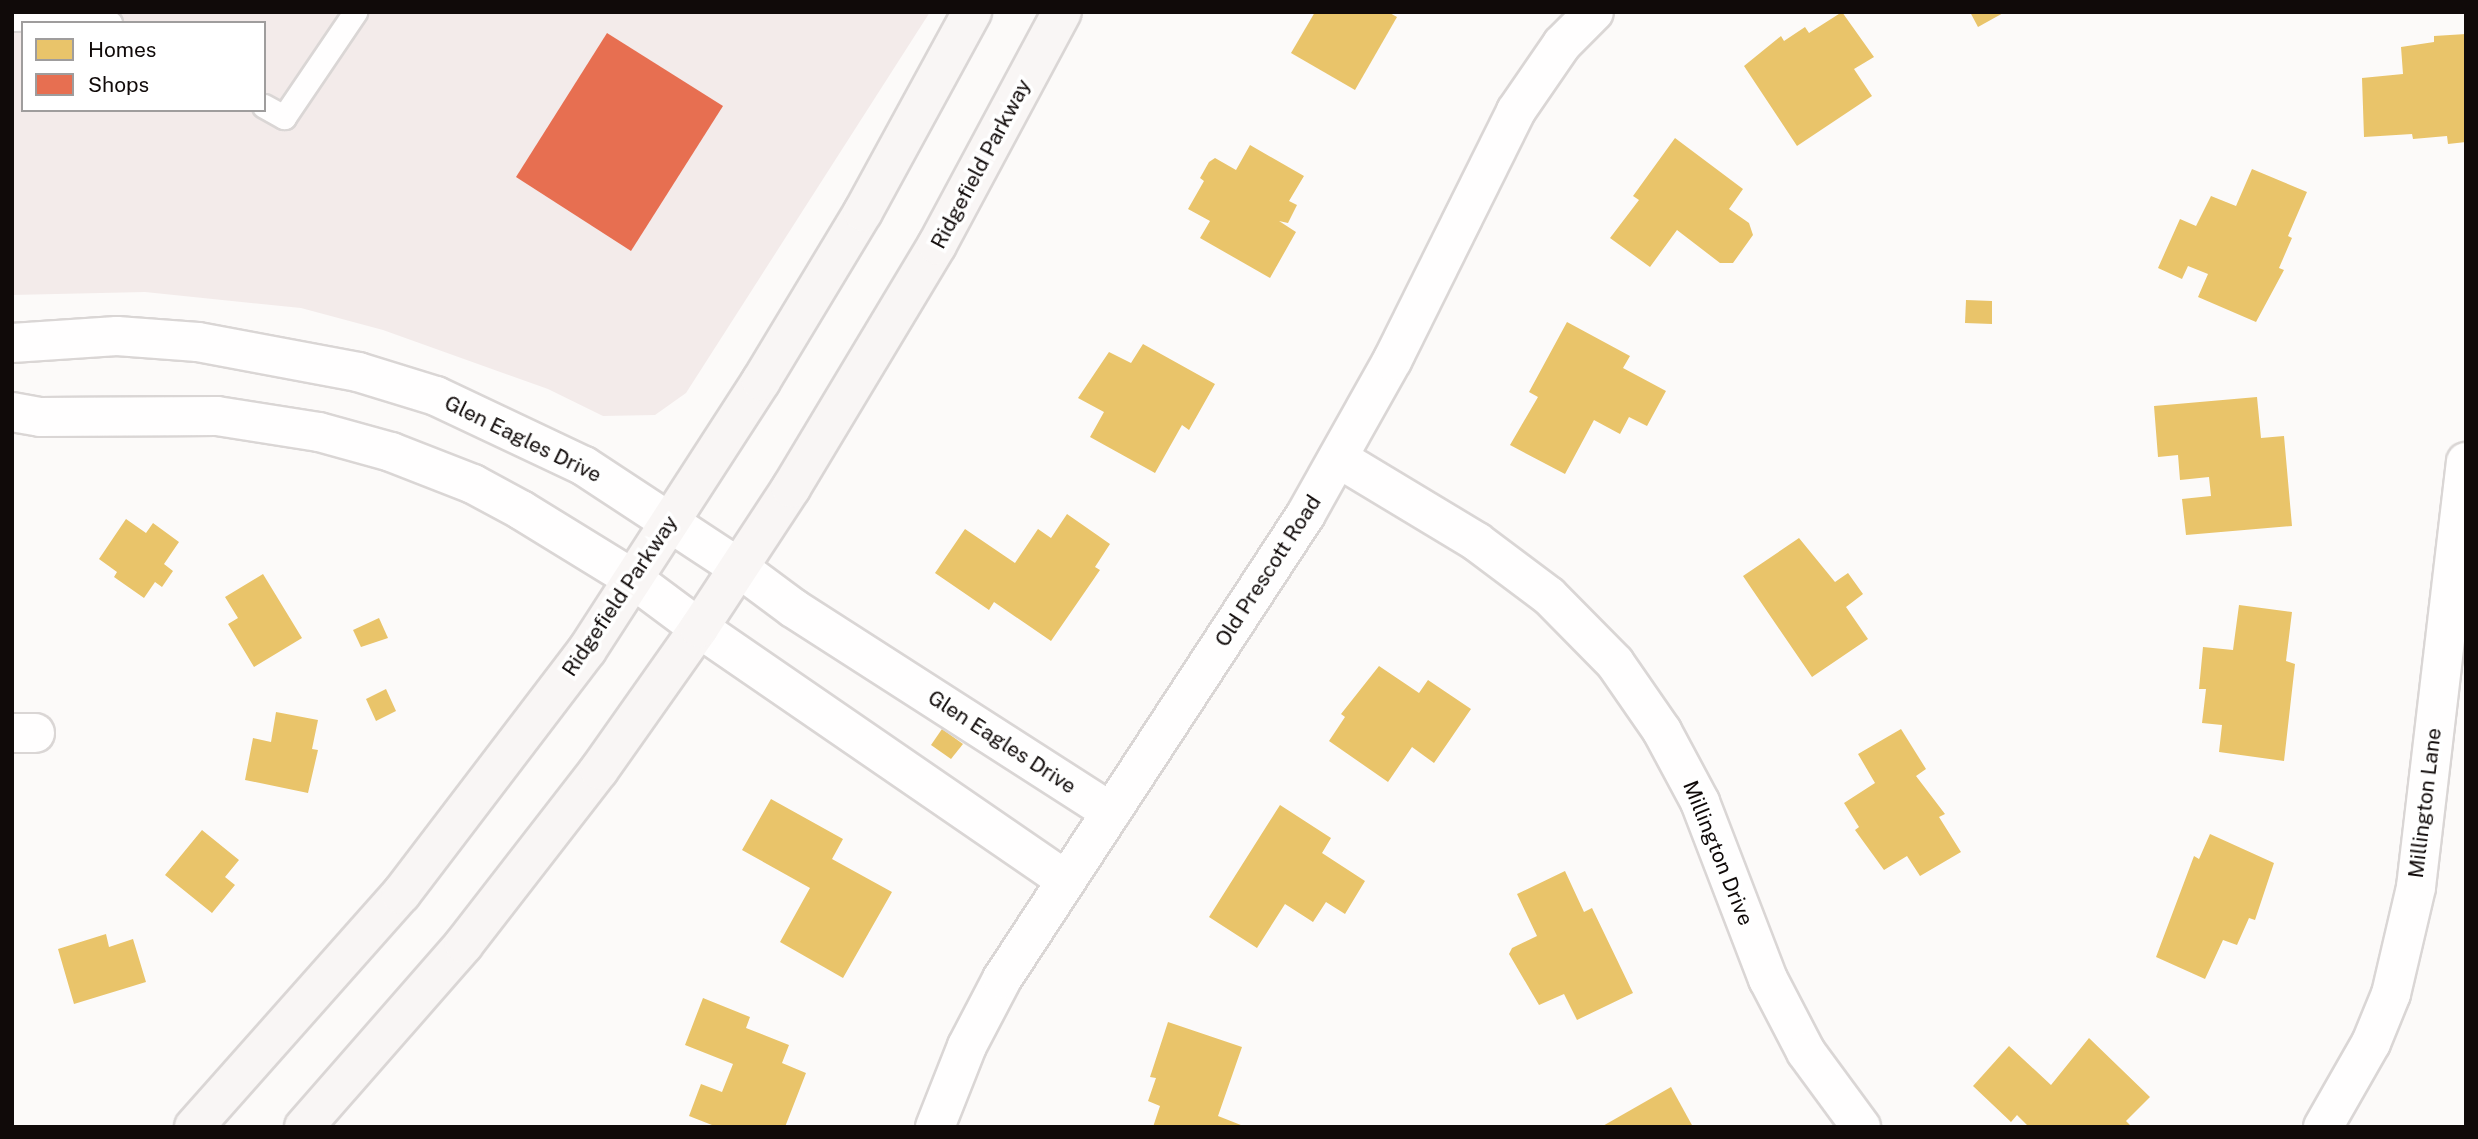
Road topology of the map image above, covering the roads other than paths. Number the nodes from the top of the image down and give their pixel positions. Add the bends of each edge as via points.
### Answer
1 (355, 12) edge
2 (972, 12) edge
3 (1062, 12) edge
4 (1594, 12) edge
5 (12, 19) edge
6 (103, 21) edge
7 (266, 107) edge
8 (12, 343) edge
9 (12, 412) edge
10 (1338, 458) junction
11 (2466, 462) edge
12 (670, 522) junction
13 (738, 567) junction
14 (633, 579) junction
15 (699, 628) junction
16 (1111, 811) junction
17 (1066, 880) junction
18 (194, 1127) edge
19 (304, 1127) edge
20 (935, 1127) edge
21 (1861, 1127) edge
22 (2323, 1127) edge

1 - 7 lane via 284,117
2 - 12 main road, Ridgefield Parkway via 863,212
3 - 13 main road, Ridgefield Parkway via 937,245
4 - 10 street, Old Prescott Road via 1562,44 1516,111 1392,361
5 - 6 lane via 89,17
8 - 12 street, Glen Eagles Drive via 117,336 198,342 358,372 436,396 497,422 584,466
9 - 14 street via 40,417 217,416 319,432 391,452 473,484
10 - 16 street, Old Prescott Road
10 - 21 street, Millington Drive via 1477,542 1549,596 1615,663 1662,731 1700,802 1768,979 1806,1052
11 - 22 street, Millington Lane via 2416,887 2390,994 2371,1042
12 - 13 street, Glen Eagles Drive
12 - 14 main road, Ridgefield Parkway
13 - 15 main road, Ridgefield Parkway
13 - 16 street, Glen Eagles Drive via 793,608
14 - 15 street
14 - 18 main road, Ridgefield Parkway via 571,672 401,894
15 - 17 street
15 - 19 main road, Ridgefield Parkway via 599,769 464,944
16 - 17 street, Old Prescott Road
17 - 20 street, Old Prescott Road via 1002,979 967,1046

